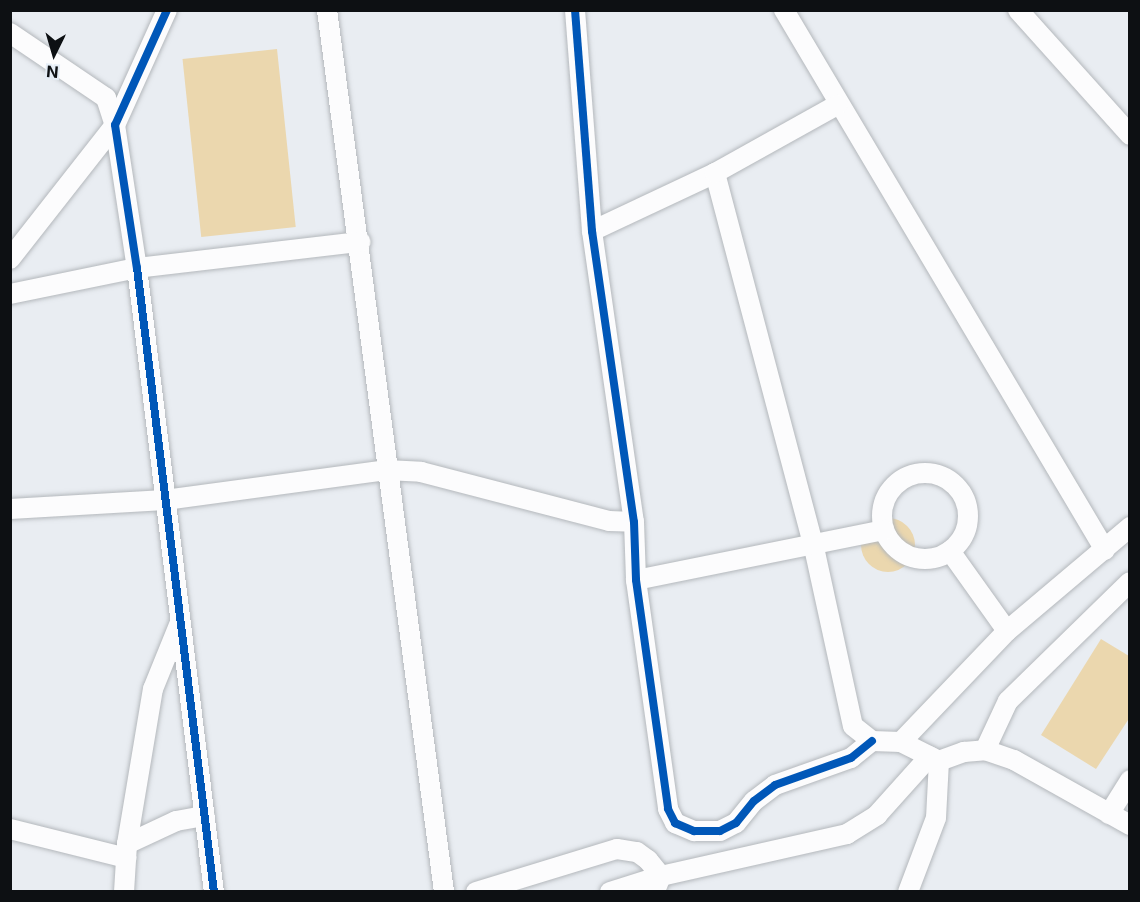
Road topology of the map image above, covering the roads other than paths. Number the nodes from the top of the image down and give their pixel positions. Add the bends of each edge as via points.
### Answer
1 (167, 10) edge
2 (327, 10) edge
3 (574, 10) edge
4 (784, 10) edge
5 (1018, 10) edge
6 (10, 33) edge
7 (837, 105) junction
8 (115, 125) junction
9 (1130, 135) edge
10 (715, 173) junction
11 (592, 231) junction
12 (360, 242) junction
13 (10, 259) edge
14 (137, 268) junction
15 (10, 294) edge
16 (386, 470) junction
17 (165, 500) junction
18 (10, 509) edge
19 (634, 522) junction
20 (1130, 527) edge
21 (884, 530) junction
22 (813, 543) junction
23 (1105, 550) junction
24 (950, 551) junction
25 (636, 580) junction
26 (1130, 582) edge
27 (181, 623) junction
28 (1007, 631) junction
29 (872, 741) junction
30 (901, 742) junction
31 (985, 750) junction
32 (935, 758) junction
33 (1130, 780) edge
34 (1109, 814) junction
35 (205, 816) junction
36 (1130, 825) edge
37 (10, 829) edge
38 (126, 851) junction
39 (658, 884) edge
40 (124, 891) edge
41 (214, 891) edge
42 (444, 891) edge
43 (476, 891) edge
44 (610, 891) edge
45 (908, 891) edge

1 - 8 street
2 - 12 street
3 - 11 street
4 - 7 street
5 - 9 street
6 - 8 street via 106,98
7 - 10 street
7 - 23 street
8 - 13 street
8 - 14 street
10 - 11 street
10 - 22 street
11 - 19 street
12 - 14 street
12 - 16 street
14 - 15 street
14 - 17 street
16 - 17 street
16 - 19 street via 421,472 609,521
16 - 42 street
17 - 18 street
17 - 27 street
19 - 25 street
20 - 23 street
21 - 22 street
21 - 24 street via 895,546 911,557 938,557
21 - 24 street via 884,502 891,489 915,474 938,475 957,486 968,513 967,528
22 - 25 street
22 - 29 street via 853,726
23 - 28 street
24 - 28 street
25 - 29 street via 668,809 675,823 694,831 720,831 736,823 775,784 851,758
26 - 31 street via 1008,701
27 - 35 street
27 - 38 street via 153,689
28 - 30 street
29 - 30 street
30 - 32 street
31 - 32 street
31 - 34 street via 1014,760
32 - 39 street via 877,815 847,834
32 - 45 street via 936,818
33 - 34 street
34 - 36 street
35 - 38 street via 176,821
35 - 41 street
37 - 38 street
38 - 40 street
39 - 43 street via 637,852 617,849
39 - 44 street

